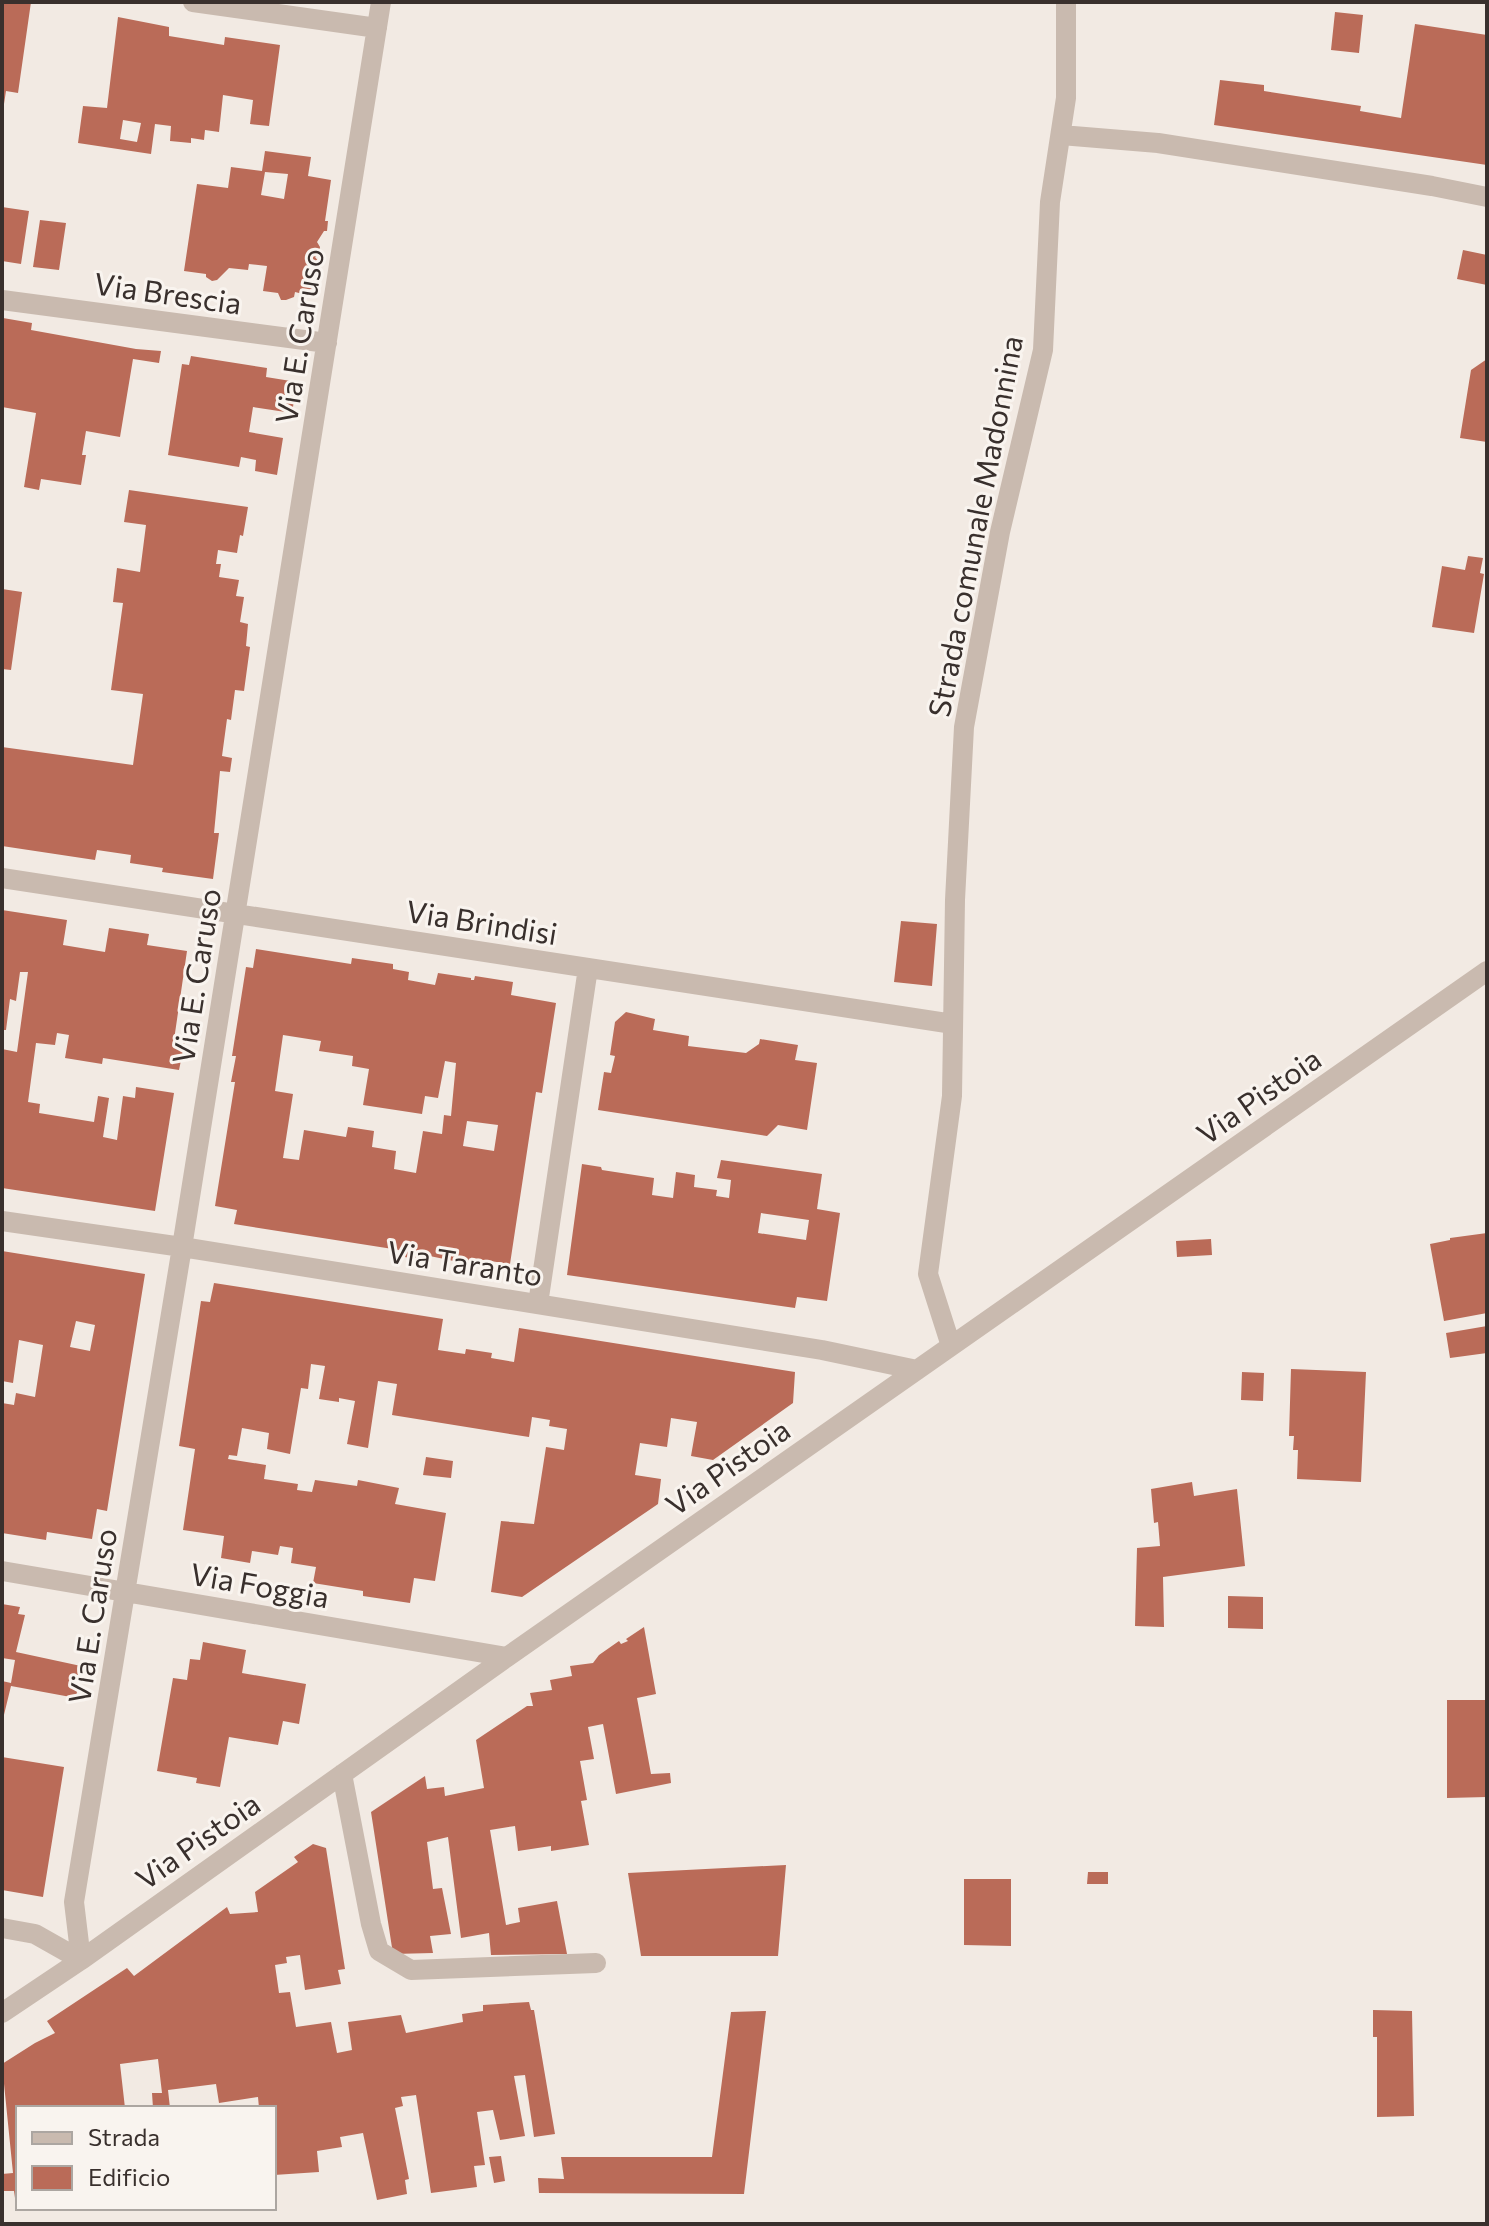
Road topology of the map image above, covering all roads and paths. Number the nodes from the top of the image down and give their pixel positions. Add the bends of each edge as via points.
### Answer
1 (193, 2) edge
2 (381, 2) edge
3 (1066, 2) edge
4 (377, 28) junction
5 (1061, 135) junction
6 (1487, 197) edge
7 (2, 300) edge
8 (327, 343) junction
9 (2, 878) edge
10 (235, 914) junction
11 (588, 968) junction
12 (1487, 971) edge
13 (953, 1024) junction
14 (2, 1221) edge
15 (182, 1247) junction
16 (538, 1304) junction
17 (951, 1346) junction
18 (917, 1370) junction
19 (2, 1571) edge
20 (126, 1591) junction
21 (507, 1657) junction
22 (342, 1774) junction
23 (2, 1928) edge
24 (81, 1960) junction
25 (596, 1963) dead end
26 (2, 2013) edge

1 - 4 street
2 - 4 street, Via E. Caruso
3 - 5 street, Strada comunale Madonnina
4 - 8 street, Via E. Caruso
5 - 6 street via 1158,143
5 - 13 street, Strada comunale Madonnina via 1050,202 1043,350 1000,532 964,727
7 - 8 street, Via Brescia
8 - 10 street, Via E. Caruso
9 - 10 street, Via Brindisi
10 - 11 street, Via Brindisi
10 - 15 street, Via E. Caruso
11 - 13 street, Via Brindisi
11 - 16 street
12 - 17 street, Via Pistoia
13 - 17 street, Strada comunale Madonnina via 952,1096 928,1274
14 - 15 street, Via Taranto
15 - 16 street, Via Taranto
15 - 20 street, Via E. Caruso
16 - 18 street, Via Taranto
17 - 18 street, Via Pistoia
18 - 21 street, Via Pistoia
19 - 20 street, Via Foggia
20 - 21 street, Via Foggia
20 - 24 street, Via E. Caruso via 74,1902
21 - 22 street, Via Pistoia
22 - 24 street, Via Pistoia
22 - 25 street via 379,1951 411,1970
23 - 24 street via 35,1934
24 - 26 street, Via Pistoia

